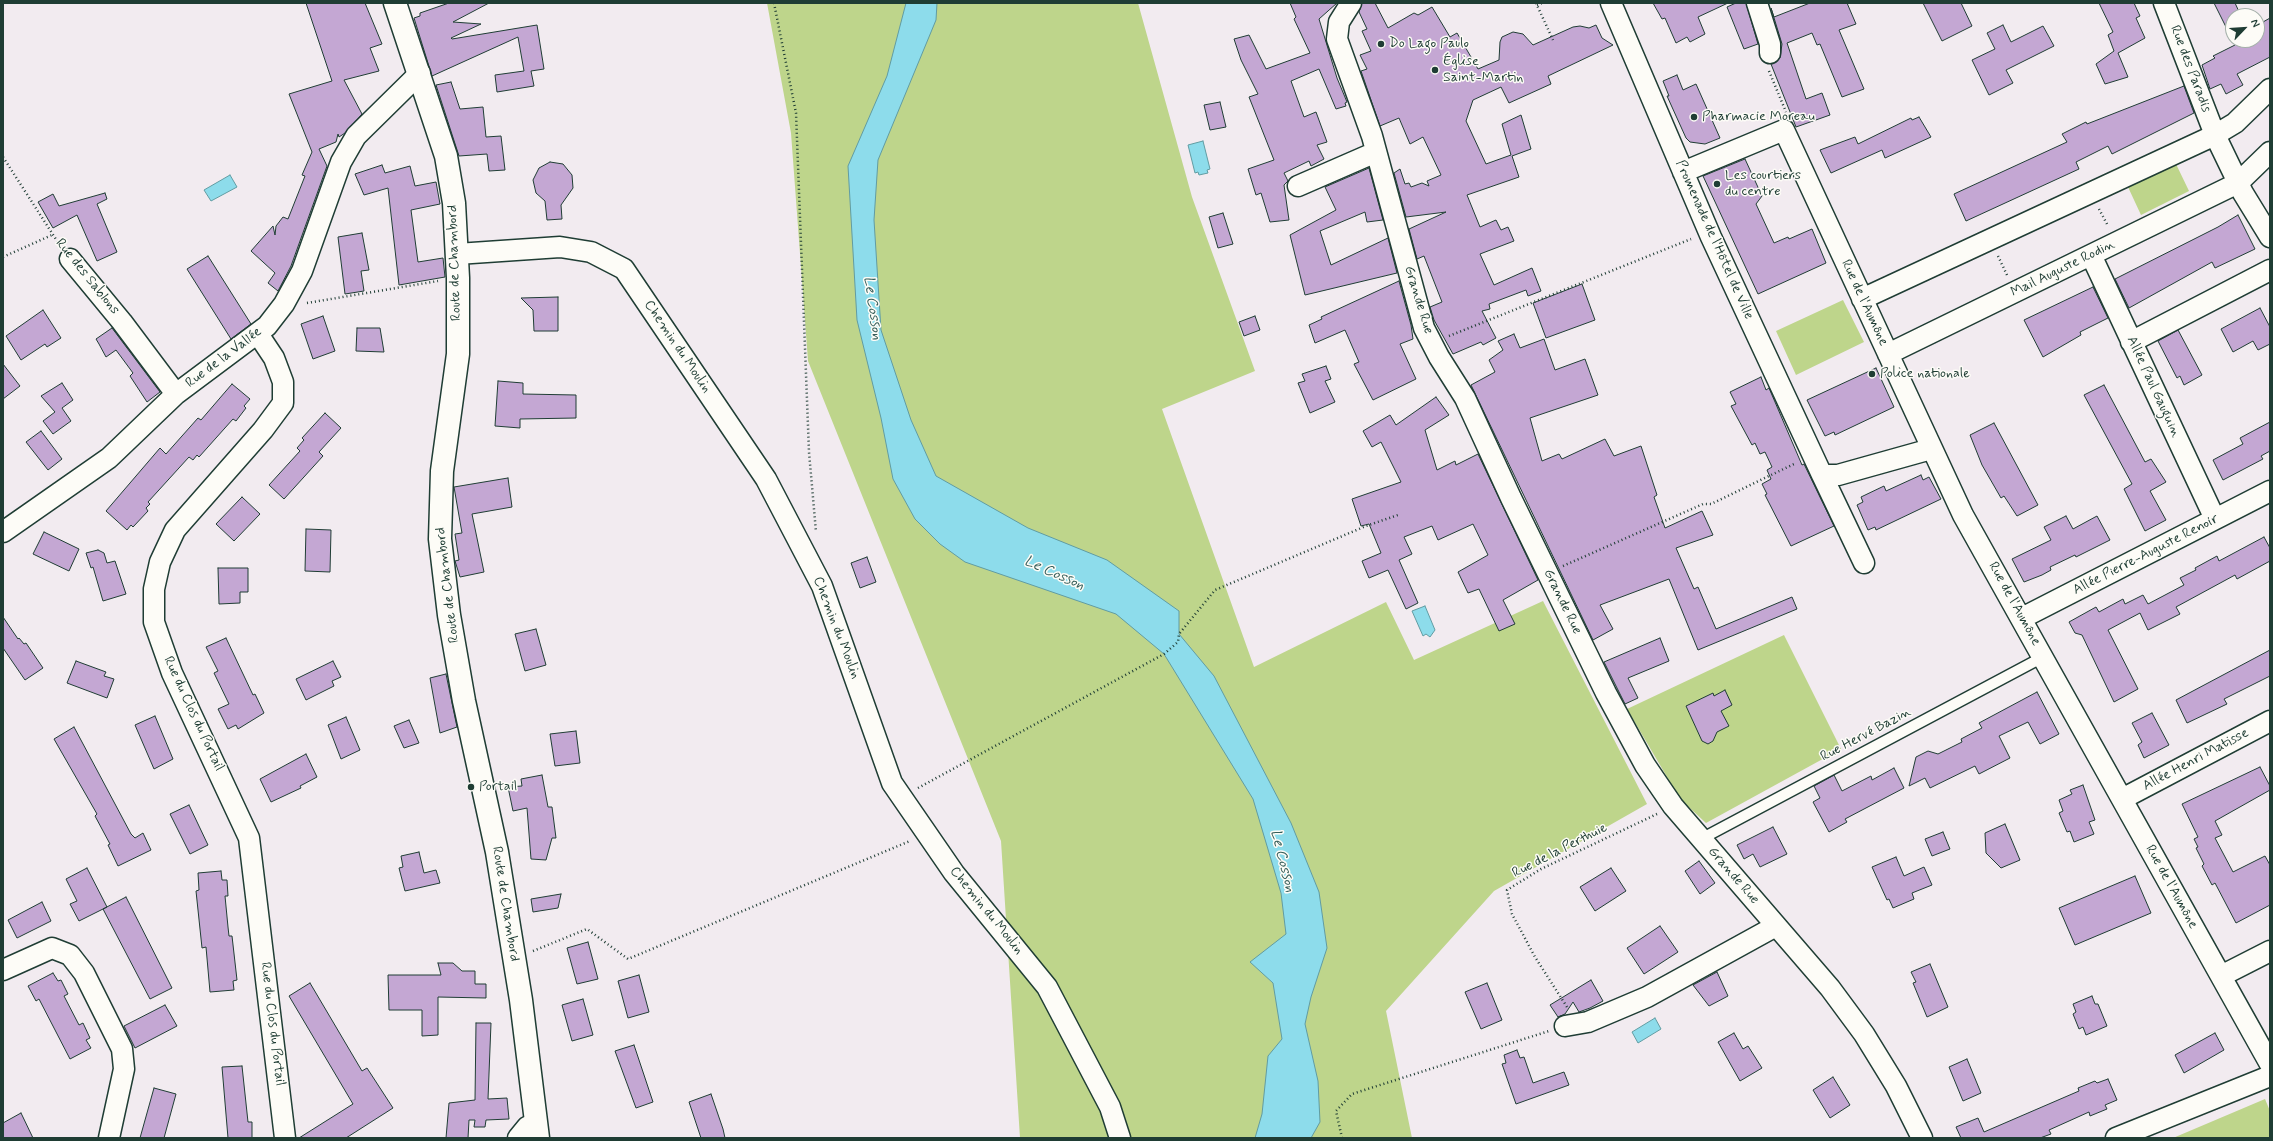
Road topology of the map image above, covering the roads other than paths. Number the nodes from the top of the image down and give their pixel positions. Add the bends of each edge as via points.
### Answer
1 (395, 3) edge
2 (1351, 3) edge
3 (1611, 3) edge
4 (1757, 3) edge
5 (2164, 3) edge
6 (1770, 53) road end
7 (420, 73) junction
8 (2270, 89) edge
9 (2215, 135) junction
10 (1376, 152) junction
11 (2270, 152) edge
12 (1683, 172) junction
13 (2238, 183) junction
14 (1298, 186) dead end
15 (2270, 237) edge
16 (458, 254) junction
17 (2091, 255) junction
18 (70, 259) road end
19 (2270, 270) edge
20 (1862, 298) junction
21 (258, 334) junction
22 (2131, 342) junction
23 (1888, 354) junction
24 (176, 394) junction
25 (1931, 449) junction
26 (1822, 475) junction
27 (2270, 491) edge
28 (2214, 520) junction
29 (3, 532) edge
30 (1864, 563) dead end
31 (2022, 618) junction
32 (2043, 656) junction
33 (2270, 721) edge
34 (2122, 799) junction
35 (1701, 839) junction
36 (1776, 926) junction
37 (2270, 951) edge
38 (3, 970) edge
39 (2221, 976) junction
40 (1565, 1026) road end
41 (2269, 1076) edge
42 (537, 1130) edge
43 (109, 1138) edge
44 (285, 1138) edge
45 (518, 1138) edge
46 (1120, 1138) edge
47 (1922, 1138) edge
48 (2116, 1138) edge

1 - 7 main road, Route de Chambord
2 - 10 street, Grande Rue via 1339,22 1337,39
3 - 12 street, Promenade de l'Hôtel de Ville
4 - 6 street via 1770,44
5 - 9 street, Rue des Paradis
7 - 16 main road, Route de Chambord via 446,156 454,203
7 - 21 street, Rue de la Vallée via 356,136 341,162 302,271 284,304
8 - 9 street via 2235,123
9 - 13 street, Rue des Paradis
9 - 20 street
10 - 14 street
10 - 35 street, Grande Rue via 1424,328 1465,398 1606,693 1645,765 1673,806
11 - 13 street, Mail Auguste Rodin
12 - 20 street, Rue de l'Aumône via 1784,130
12 - 26 street, Promenade de l'Hôtel de Ville
13 - 15 street, Rue des Paradis
13 - 17 street, Mail Auguste Rodin
16 - 42 main road, Route de Chambord via 458,354 442,471 440,539 464,701 497,852
16 - 46 street, Chemin du Moulin via 560,247 590,252 624,269 766,479 822,586 892,783 954,873 1047,987 1110,1108
17 - 22 street, Allée Paul Gauguin
17 - 23 street, Mail Auguste Rodin
18 - 24 street, Rue des Sablons
19 - 22 street
20 - 23 street, Rue de l'Aumône
21 - 24 street, Rue de la Vallée
21 - 44 street, Rue du Clos du Portail via 274,358 284,382 283,403 263,430 175,530 160,562 154,589 154,622 172,673 249,838
22 - 28 street, Allée Paul Gauguin
23 - 25 street, Rue de l'Aumône
24 - 29 street, Rue de la Vallée via 109,458
25 - 26 street via 1838,475
25 - 31 street, Rue de l'Aumône via 1963,515
26 - 30 street, Promenade de l'Hôtel de Ville
27 - 28 street, Allée Pierre-Auguste Renoir
28 - 31 street, Allée Pierre-Auguste Renoir
31 - 32 street, Rue de l'Aumône
32 - 34 street, Rue de l'Aumône
32 - 35 lane, Rue Hervé Bazin
33 - 34 street, Allée Henri Matisse
34 - 39 street, Rue de l'Aumône
35 - 36 street, Grande Rue
36 - 40 street via 1647,997 1588,1022
36 - 47 street, Grande Rue via 1830,988 1864,1034 1896,1086
37 - 39 street
38 - 43 street via 52,948 70,956 84,973 122,1049 124,1069
39 - 41 street, Rue de l'Aumône
41 - 48 street
42 - 45 street via 527,1127

